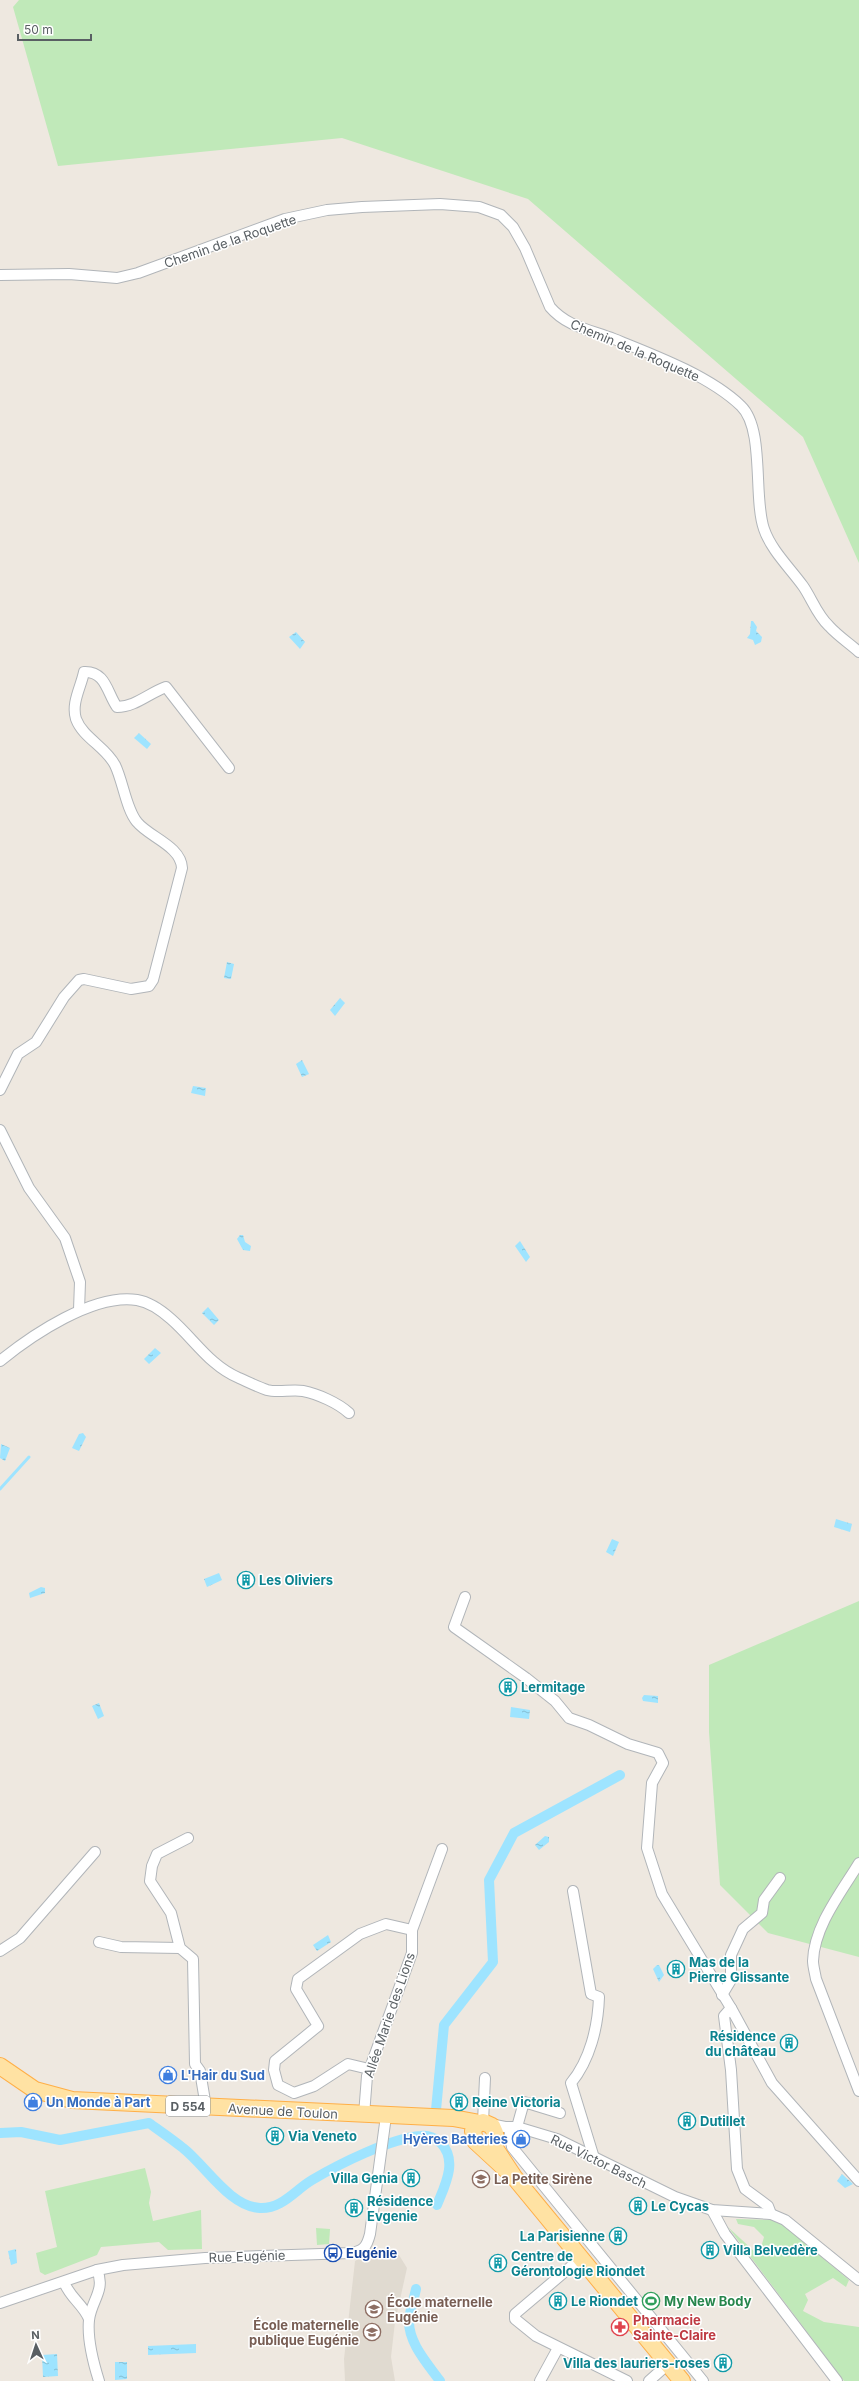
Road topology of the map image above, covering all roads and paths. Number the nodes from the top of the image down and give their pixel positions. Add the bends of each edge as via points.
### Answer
1 (0, 275) edge
2 (859, 652) edge
3 (229, 768) dead end
4 (0, 1090) edge
5 (0, 1130) edge
6 (79, 1310) junction
7 (0, 1361) edge
8 (349, 1413) dead end
9 (465, 1597) dead end
10 (188, 1838) dead end
11 (442, 1849) dead end
12 (95, 1852) dead end
13 (859, 1863) edge
14 (780, 1878) dead end
15 (572, 1891) dead end
16 (412, 1930) junction
17 (99, 1942) dead end
18 (180, 1948) junction
19 (0, 1951) edge
20 (722, 1995) junction
21 (731, 2008) junction
22 (0, 2066) edge
23 (369, 2069) junction
24 (485, 2078) dead end
25 (859, 2091) edge
26 (206, 2107) junction
27 (560, 2113) dead end
28 (364, 2115) junction
29 (386, 2116) junction
30 (492, 2130) junction
31 (594, 2158) junction
32 (859, 2181) edge
33 (712, 2210) junction
34 (771, 2214) junction
35 (581, 2258) junction
36 (97, 2270) junction
37 (859, 2280) edge
38 (64, 2282) junction
39 (95, 2301) junction
40 (0, 2303) edge
41 (79, 2304) junction
42 (89, 2319) junction
43 (558, 2348) junction
44 (668, 2364) junction
45 (99, 2381) edge
46 (540, 2381) edge
47 (627, 2381) edge
48 (649, 2381) edge
49 (682, 2381) edge
50 (703, 2381) edge
51 (837, 2381) edge

1 - 2 street, Chemin de la Roquette via 69,274 117,278 138,273 285,219 327,210 362,206 440,204 479,207 501,215 513,228 525,248 550,307 557,315 572,325 614,339 697,375 742,407 750,419 754,440 760,508 765,533 828,626
3 - 4 street via 166,686 128,707 117,707 100,676 84,672 76,698 76,720 115,764 135,820 169,847 182,862 182,868 155,972 149,986 138,990 79,980 64,997 36,1042 18,1054
5 - 6 street via 29,1188 65,1238 80,1282
6 - 7 street via 16,1348
6 - 8 street via 105,1301 138,1300 157,1309 171,1320 220,1368 231,1375 268,1390 303,1391 341,1405
9 - 20 street via 454,1627 526,1678 555,1702 569,1718 589,1724 628,1744 658,1753 663,1763 652,1783 647,1848 662,1894
10 - 18 street via 157,1854 150,1881 172,1913
11 - 16 street, Allée Marie des Lions
12 - 19 street via 20,1938
13 - 25 street via 827,1919 816,1944 813,1961 816,1979
14 - 20 street via 764,1900 762,1913 743,1929 732,1955 731,1980
15 - 31 street via 591,1994 600,1997 599,2017 587,2057 581,2072 571,2083
16 - 23 street, Allée Marie des Lions via 412,1952
16 - 23 street via 386,1924 360,1934 298,1979 296,1989 318,2026 276,2061 274,2070 278,2085 294,2093 314,2086 348,2064
17 - 18 street via 121,1947
18 - 26 street via 193,1959 195,2064 200,2071
20 - 21 street
21 - 32 street via 772,2083
21 - 34 street via 724,2016 731,2070 737,2169 745,2189 768,2206
22 - 26 main road, Avenue de Toulon / D 554 via 35,2090 72,2100
23 - 28 street, Allée Marie des Lions
24 - 30 street
26 - 28 main road, Avenue de Toulon / D 554
27 - 30 street via 524,2102
28 - 29 main road, Avenue de Toulon / D 554
29 - 30 main road, Avenue de Toulon / D 554 via 453,2118
29 - 36 street, Rue Eugénie via 370,2234 363,2250 351,2253 176,2260
30 - 31 street, Rue Victor Basch via 558,2139
30 - 35 main road via 498,2154
30 - 50 street via 512,2147
31 - 33 street, Rue Victor Basch via 675,2197
33 - 34 street, Rue Victor Basch
33 - 51 street via 725,2234
34 - 37 street, Rue Victor Basch via 785,2220
35 - 43 street via 515,2314 515,2319 536,2336
35 - 44 main road
36 - 38 street, Rue Eugénie
36 - 39 street via 101,2280
38 - 40 street, Rue Eugénie
38 - 41 street via 68,2292
39 - 41 street
39 - 42 street
41 - 42 street
42 - 45 street via 92,2351
43 - 46 street
43 - 47 street
44 - 48 street
44 - 49 main road

